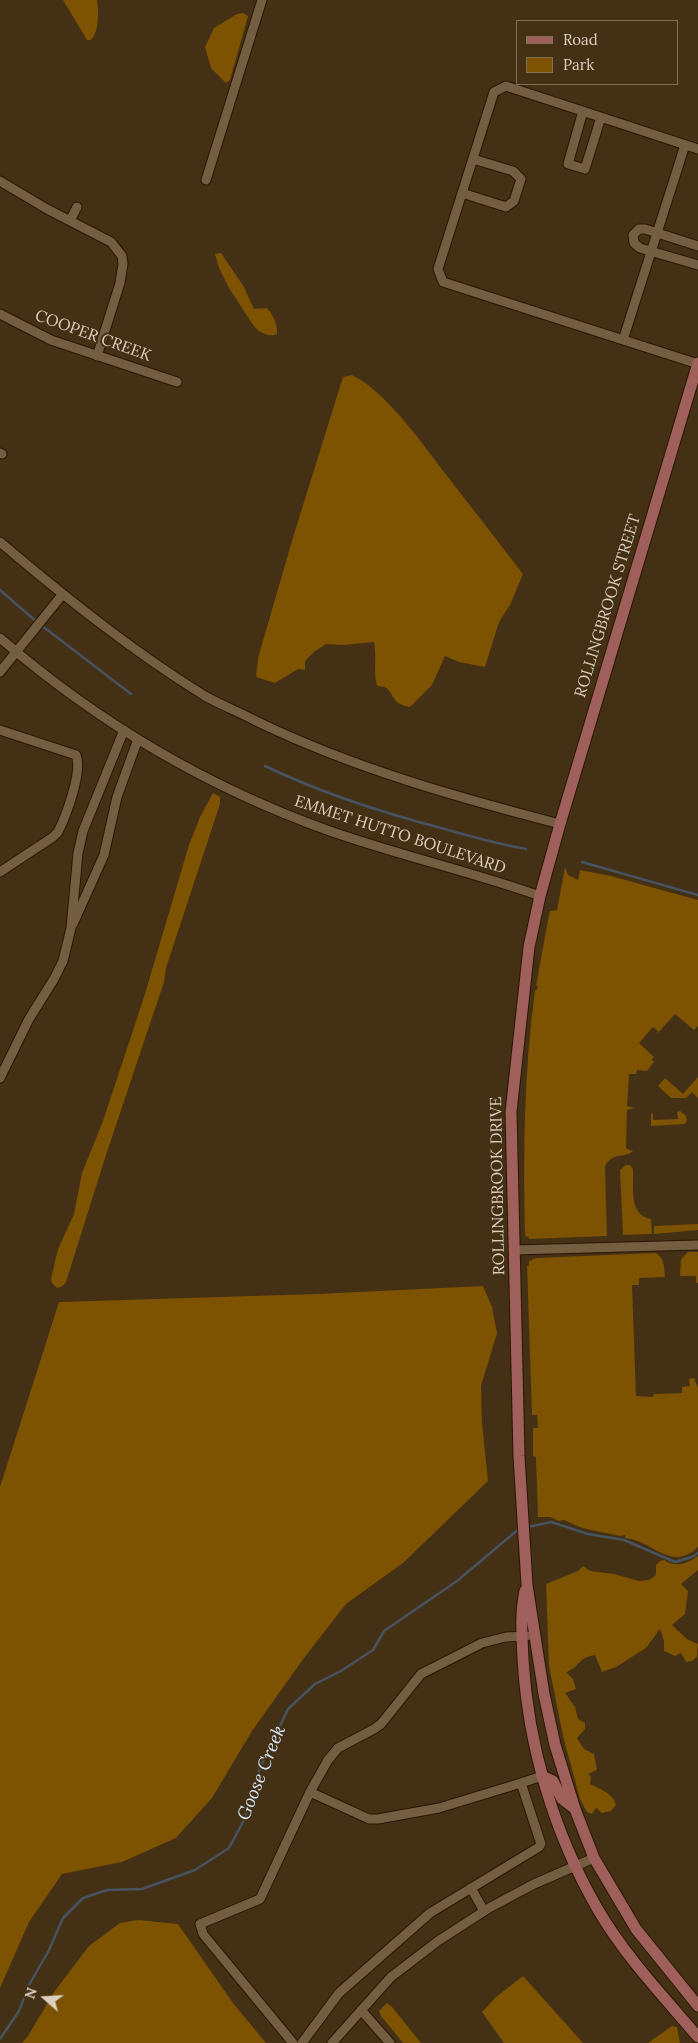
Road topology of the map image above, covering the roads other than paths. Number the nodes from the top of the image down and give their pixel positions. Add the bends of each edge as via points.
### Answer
1 (262, 0) edge
2 (583, 111) junction
3 (601, 117) junction
4 (685, 145) junction
5 (698, 149) edge
6 (473, 159) junction
7 (206, 180) dead end
8 (0, 182) edge
9 (462, 193) junction
10 (77, 207) dead end
11 (70, 221) junction
12 (657, 233) junction
13 (698, 246) edge
14 (652, 251) junction
15 (698, 265) edge
16 (0, 314) edge
17 (623, 340) junction
18 (97, 356) junction
19 (697, 369) edge
20 (177, 382) dead end
21 (695, 386) edge
22 (0, 542) edge
23 (62, 595) junction
24 (0, 638) edge
25 (16, 652) junction
26 (0, 672) edge
27 (0, 730) edge
28 (124, 730) junction
29 (138, 739) junction
30 (560, 824) junction
31 (550, 860) joint
32 (0, 872) edge
33 (540, 896) junction
34 (71, 928) junction
35 (0, 1078) edge
36 (698, 1245) edge
37 (514, 1250) junction
38 (527, 1585) junction
39 (522, 1636) junction
40 (536, 1636) junction
41 (542, 1776) junction
42 (521, 1783) junction
43 (310, 1792) junction
44 (575, 1809) junction
45 (594, 1858) junction
46 (576, 1866) junction
47 (471, 1888) junction
48 (484, 1911) junction
49 (698, 2006) edge
50 (360, 2010) junction
51 (698, 2036) edge
52 (293, 2043) edge
53 (302, 2043) edge
54 (332, 2043) edge
55 (390, 2043) edge

1 - 7 street
2 - 3 street
2 - 3 street via 568,164 585,169
2 - 6 street via 506,86 494,92
3 - 4 street
4 - 5 street
4 - 12 street
6 - 9 street
6 - 9 street via 513,171 521,179 514,201 506,207
8 - 11 street
9 - 17 street via 438,269 443,282
10 - 11 street
11 - 18 street via 117,247 124,264
12 - 13 street
12 - 14 street
12 - 14 street via 639,229 633,235 640,248
14 - 15 street
14 - 17 street
16 - 18 street, COOPER CREEK via 51,340
17 - 19 street
18 - 20 street, COOPER CREEK
19 - 21 main road, ROLLINGBROOK STREET
21 - 30 main road, ROLLINGBROOK STREET
22 - 23 street
23 - 25 street
23 - 30 street via 207,696 301,742 409,782
24 - 25 street, EMMET HUTTO BOULEVARD
25 - 26 street
25 - 28 street, EMMET HUTTO BOULEVARD
27 - 32 street via 76,755 78,767 61,827 53,837
28 - 29 street, EMMET HUTTO BOULEVARD
28 - 34 street via 83,831
29 - 33 street, EMMET HUTTO BOULEVARD via 199,775 290,816 362,842
29 - 34 street via 117,797 104,855
30 - 31 main road, ROLLINGBROOK STREET
31 - 33 main road, ROLLINGBROOK DRIVE
33 - 37 main road, ROLLINGBROOK DRIVE via 525,973 510,1112
34 - 35 street via 63,961
36 - 37 street
37 - 38 main road, ROLLINGBROOK DRIVE via 519,1456
38 - 39 main road via 522,1608
38 - 40 main road
39 - 40 street
39 - 41 main road via 524,1681
39 - 43 street via 482,1643 421,1674 381,1724 338,1748
40 - 44 main road via 553,1737
41 - 42 street
41 - 44 main road via 553,1781 562,1800
41 - 46 main road
42 - 43 street via 439,1808 378,1820 369,1819
42 - 47 street via 541,1844
43 - 52 street via 260,1899 200,1924 203,1934
44 - 45 main road
45 - 46 street
45 - 49 main road via 636,1930
46 - 48 street
46 - 51 main road via 597,1908 624,1948
47 - 48 street
47 - 53 street via 430,1913 339,1993
48 - 50 street via 391,1977
50 - 54 street
50 - 55 street

